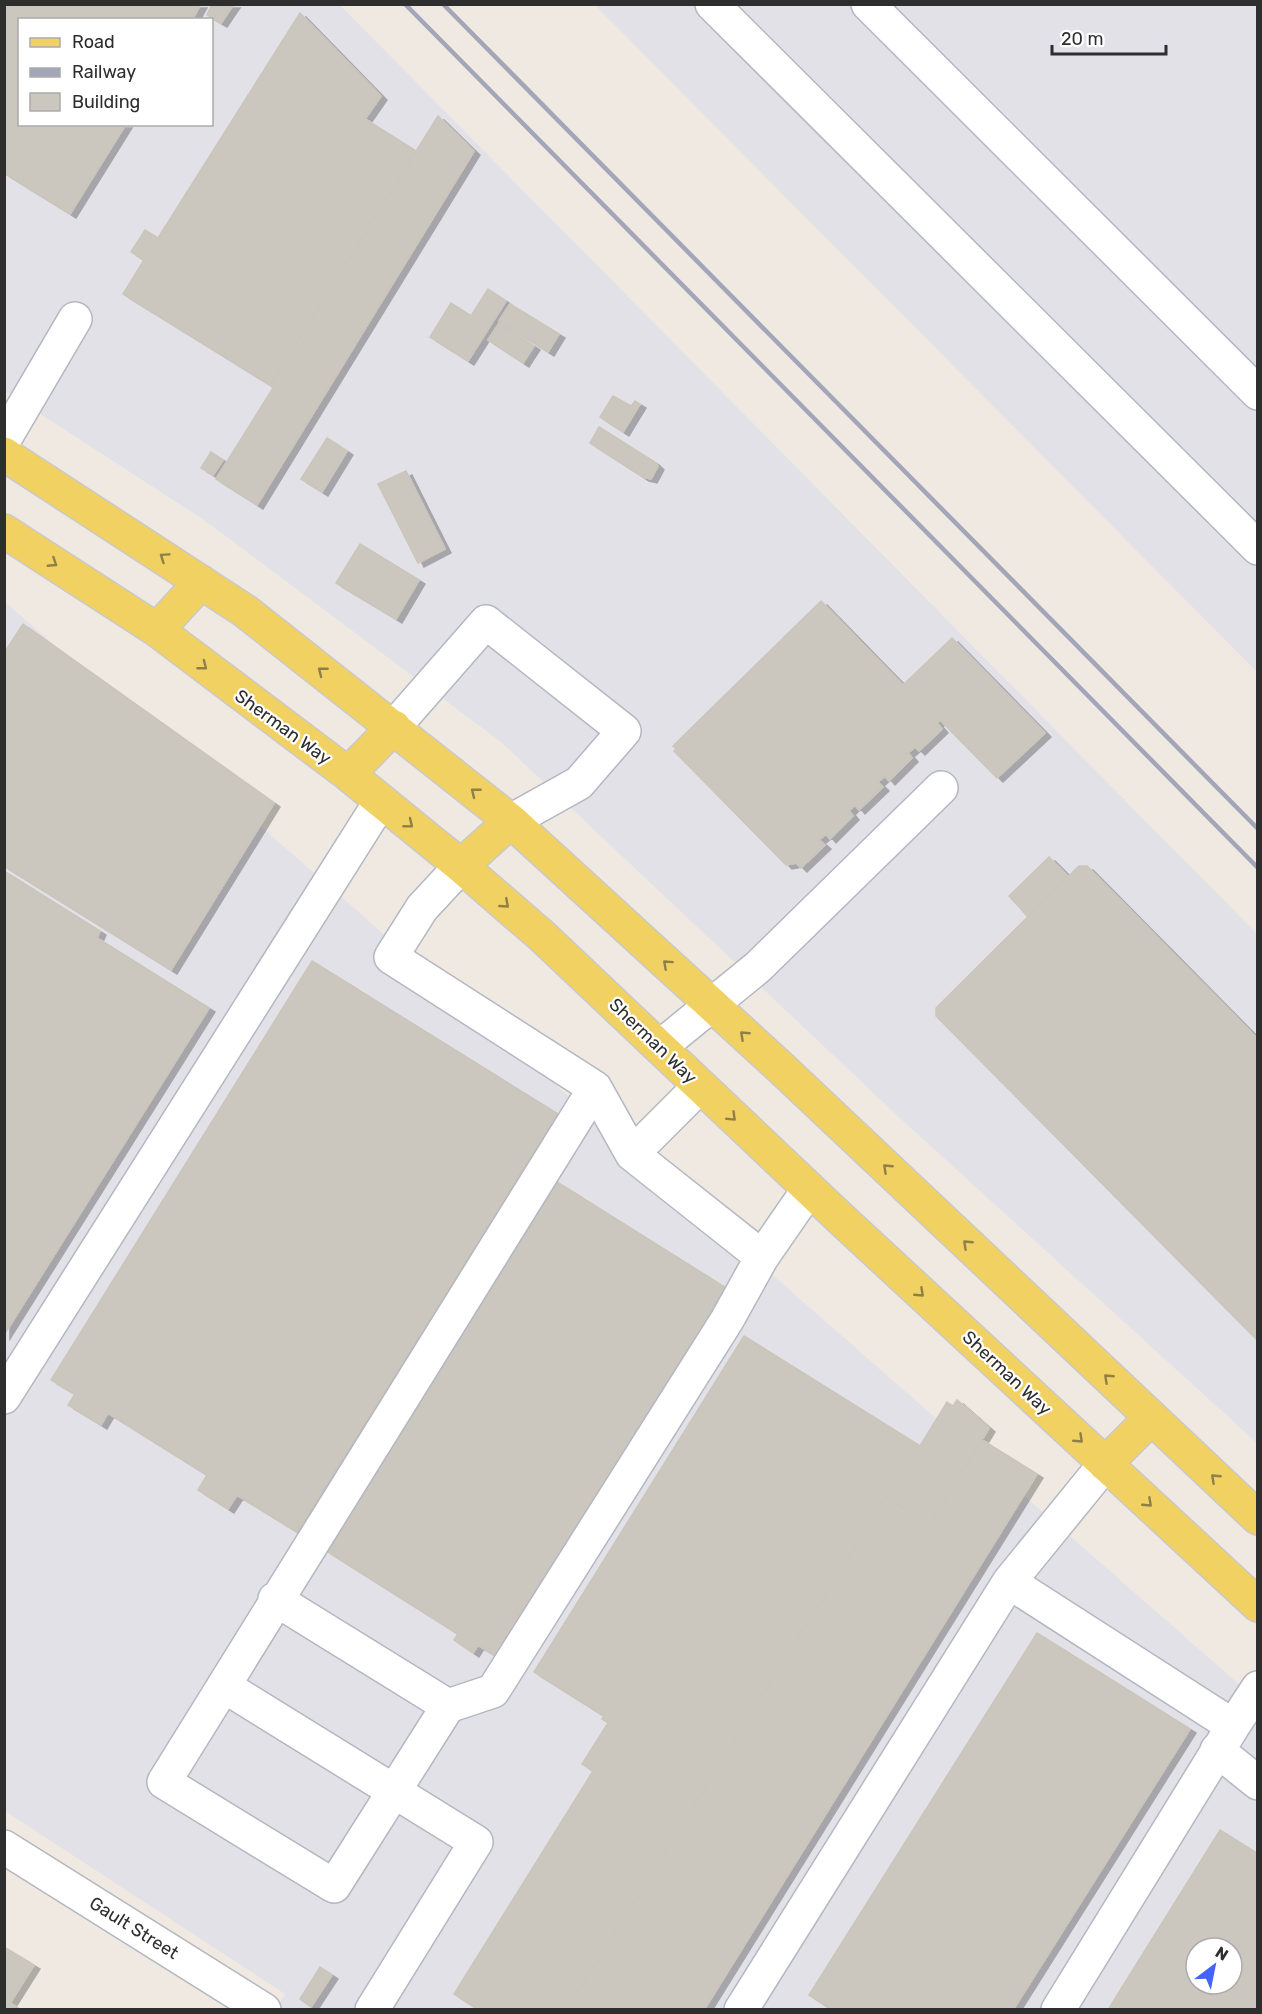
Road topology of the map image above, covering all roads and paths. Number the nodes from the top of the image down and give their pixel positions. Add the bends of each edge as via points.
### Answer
1 (712, 4) edge
2 (868, 4) edge
3 (75, 319) dead end
4 (1257, 393) edge
5 (4, 440) edge
6 (4, 454) edge
7 (7, 537) edge
8 (1257, 548) edge
9 (201, 582) junction
10 (156, 630) junction
11 (394, 727) junction
12 (348, 774) junction
13 (941, 788) dead end
14 (381, 801) junction
15 (511, 821) junction
16 (461, 866) junction
17 (710, 1003) junction
18 (660, 1047) junction
19 (700, 1086) junction
20 (595, 1088) junction
21 (632, 1154) junction
22 (809, 1189) junction
23 (762, 1257) junction
24 (4, 1397) edge
25 (1151, 1418) junction
26 (1104, 1464) junction
27 (1257, 1518) edge
28 (1009, 1582) junction
29 (275, 1599) junction
30 (1257, 1605) edge
31 (224, 1686) junction
32 (1257, 1688) edge
33 (448, 1706) junction
34 (1225, 1738) junction
35 (1257, 1783) edge
36 (393, 1792) junction
37 (4, 1847) edge
38 (264, 2010) edge
39 (372, 2010) edge
40 (741, 2010) edge
41 (1058, 2010) edge

1 - 8 street
2 - 4 street
3 - 5 street
9 -> 6 main road
7 -> 10 main road, Sherman Way
9 - 10 main road
11 -> 9 main road via 245,611
10 -> 12 main road, Sherman Way
11 - 12 main road
15 -> 11 main road
11 - 15 street via 486,622 624,731 579,783
12 - 14 main road, Sherman Way
13 - 17 street via 758,967
14 -> 16 main road, Sherman Way
14 - 24 street
15 - 16 main road
17 -> 15 main road
16 -> 18 main road, Sherman Way
16 - 20 street via 422,908 391,957
17 - 18 street
25 -> 17 main road
18 - 19 main road, Sherman Way
19 - 21 street
19 -> 22 main road, Sherman Way
20 - 21 street
20 - 29 street
21 - 23 street
22 - 23 street
22 -> 26 main road, Sherman Way
23 - 33 street via 727,1320 493,1691
25 - 26 main road
27 -> 25 main road
26 - 28 street
26 -> 30 main road, Sherman Way
28 - 34 street
28 - 40 street
29 - 31 street
29 - 33 street
31 - 36 street
31 - 36 street via 164,1782 334,1886
32 - 34 street
33 - 36 street
34 - 35 street
34 - 41 street
36 - 39 street via 476,1842
37 - 38 street, Gault Street

